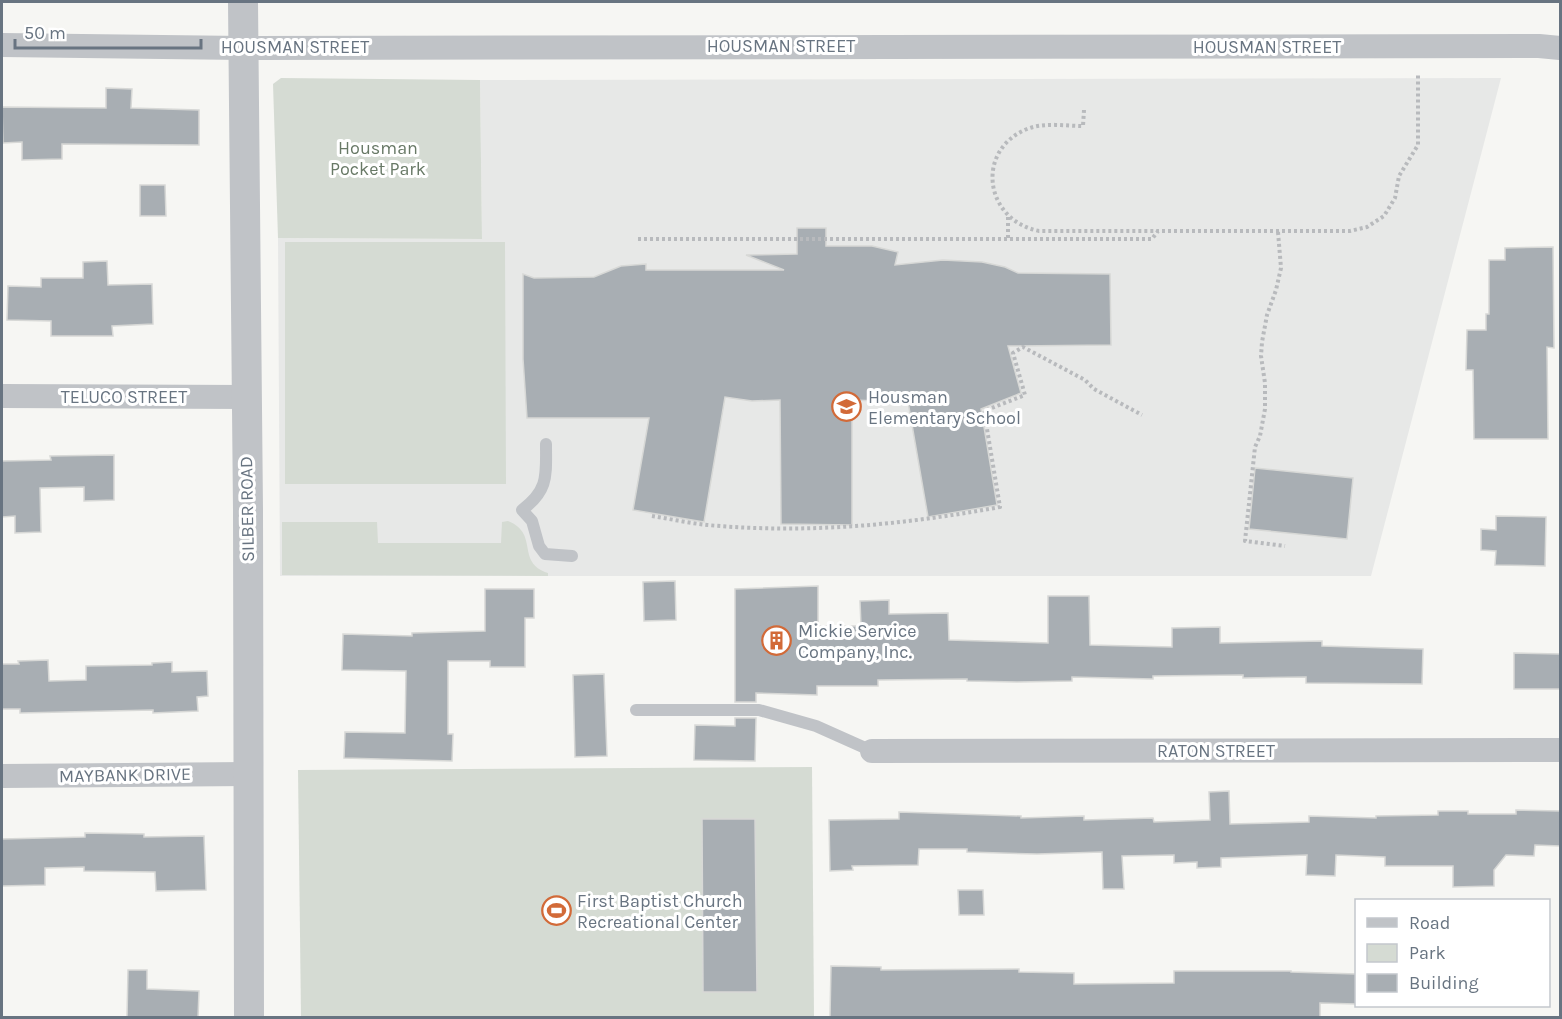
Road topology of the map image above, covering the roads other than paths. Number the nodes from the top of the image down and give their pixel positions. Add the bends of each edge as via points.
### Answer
1 (243, 2) edge
2 (2, 45) edge
3 (243, 48) junction
4 (1560, 48) edge
5 (2, 396) edge
6 (246, 397) junction
7 (546, 444) dead end
8 (572, 556) dead end
9 (636, 710) dead end
10 (1560, 750) edge
11 (872, 751) joint
12 (249, 774) junction
13 (2, 776) edge
14 (249, 1017) edge

1 - 3 street, SILBER ROAD
2 - 3 street, HOUSMAN STREET
3 - 4 street, HOUSMAN STREET
3 - 6 street, SILBER ROAD
5 - 6 street, TELUCO STREET
6 - 12 street, SILBER ROAD
7 - 8 lane via 542,491 522,510 532,521 545,554
9 - 11 lane via 759,710 816,726
10 - 11 street, RATON STREET
12 - 13 street, MAYBANK DRIVE
12 - 14 street, SILBER ROAD

